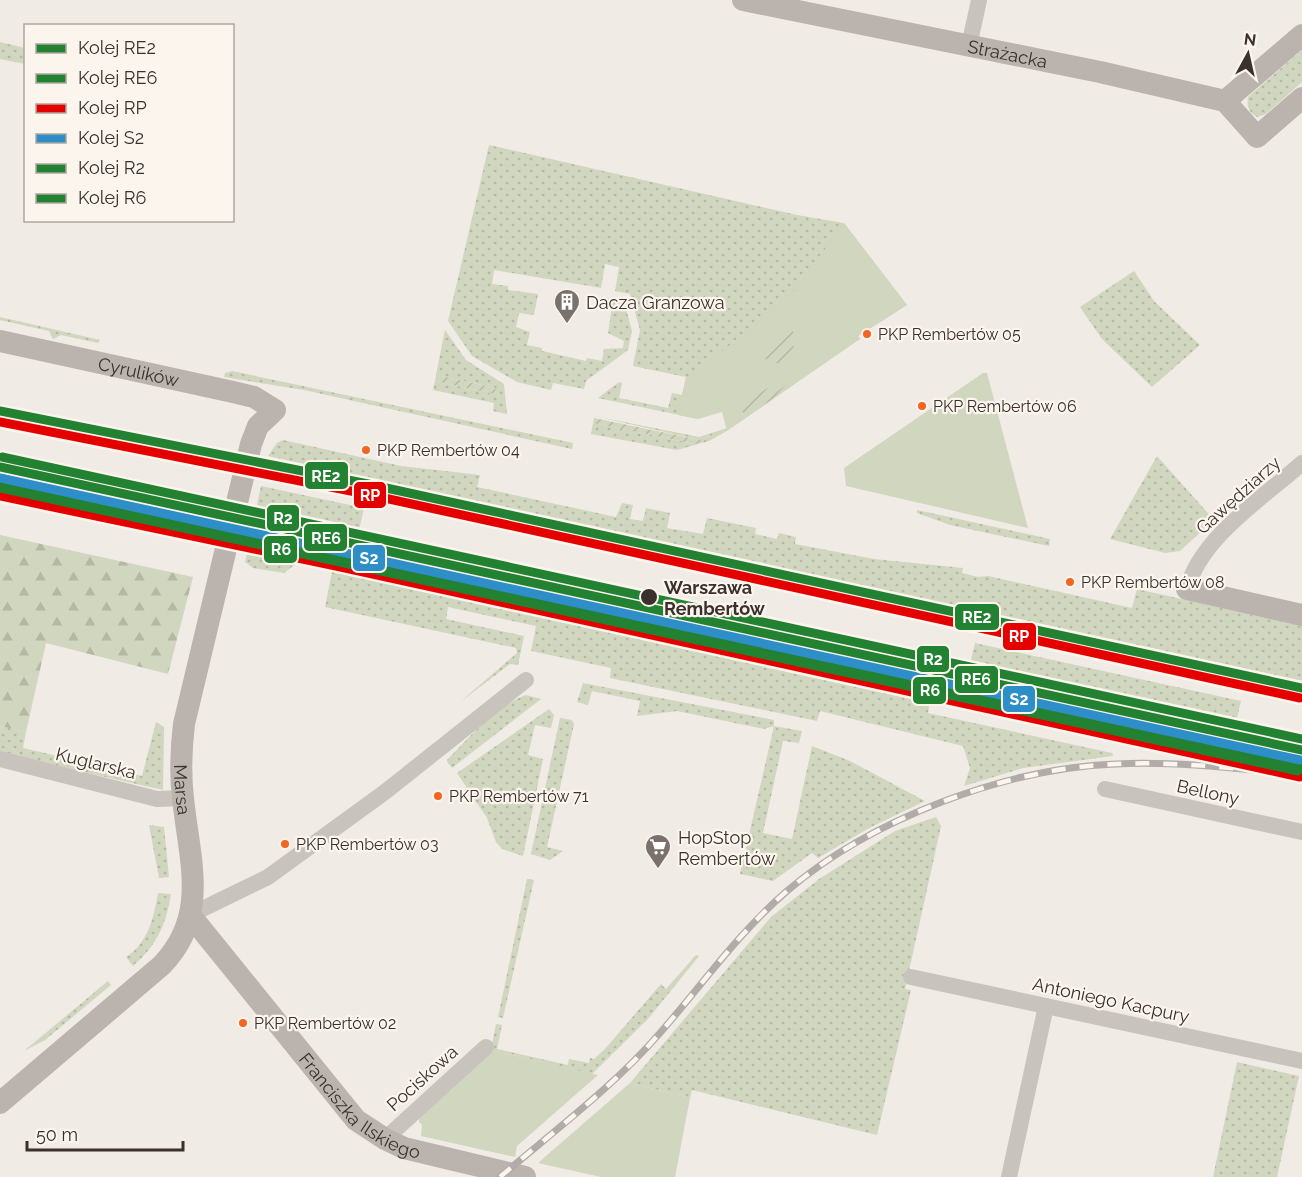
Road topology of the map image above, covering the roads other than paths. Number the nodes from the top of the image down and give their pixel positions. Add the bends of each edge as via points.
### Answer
1 (743, 0) edge
2 (979, 0) edge
3 (1302, 35) edge
4 (969, 46) junction
5 (1302, 98) edge
6 (1225, 101) junction
7 (0, 341) edge
8 (275, 410) joint
9 (1302, 463) edge
10 (1187, 589) joint
11 (1302, 615) edge
12 (526, 680) dead end
13 (0, 759) edge
14 (1105, 789) dead end
15 (183, 798) junction
16 (1302, 832) edge
17 (190, 915) junction
18 (911, 977) dead end
19 (1046, 1006) junction
20 (486, 1047) dead end
21 (1302, 1061) edge
22 (0, 1103) edge
23 (385, 1139) junction
24 (525, 1177) edge
25 (1009, 1177) edge

1 - 4 main road, Strażacka
2 - 4 street
3 - 6 main road
4 - 6 main road, Strażacka
5 - 6 main road via 1257,137
7 - 8 main road, Cyrulików via 233,392
8 - 15 main road, Marsa via 258,426 251,444 190,698 182,750
9 - 10 street, Gawędziarzy via 1206,550
10 - 11 main road
12 - 17 street via 385,792 268,877
13 - 15 street, Kuglarska via 157,799
14 - 16 street, Bellony
15 - 17 main road, Marsa via 193,871
17 - 22 main road, Marsa via 180,944 162,965
17 - 23 main road, Franciszka Ilskiego via 356,1120
18 - 19 street, Antoniego Kacpury
19 - 21 street, Antoniego Kacpury
19 - 25 street
20 - 23 street, Pociskowa
23 - 24 main road, Franciszka Ilskiego via 418,1152

